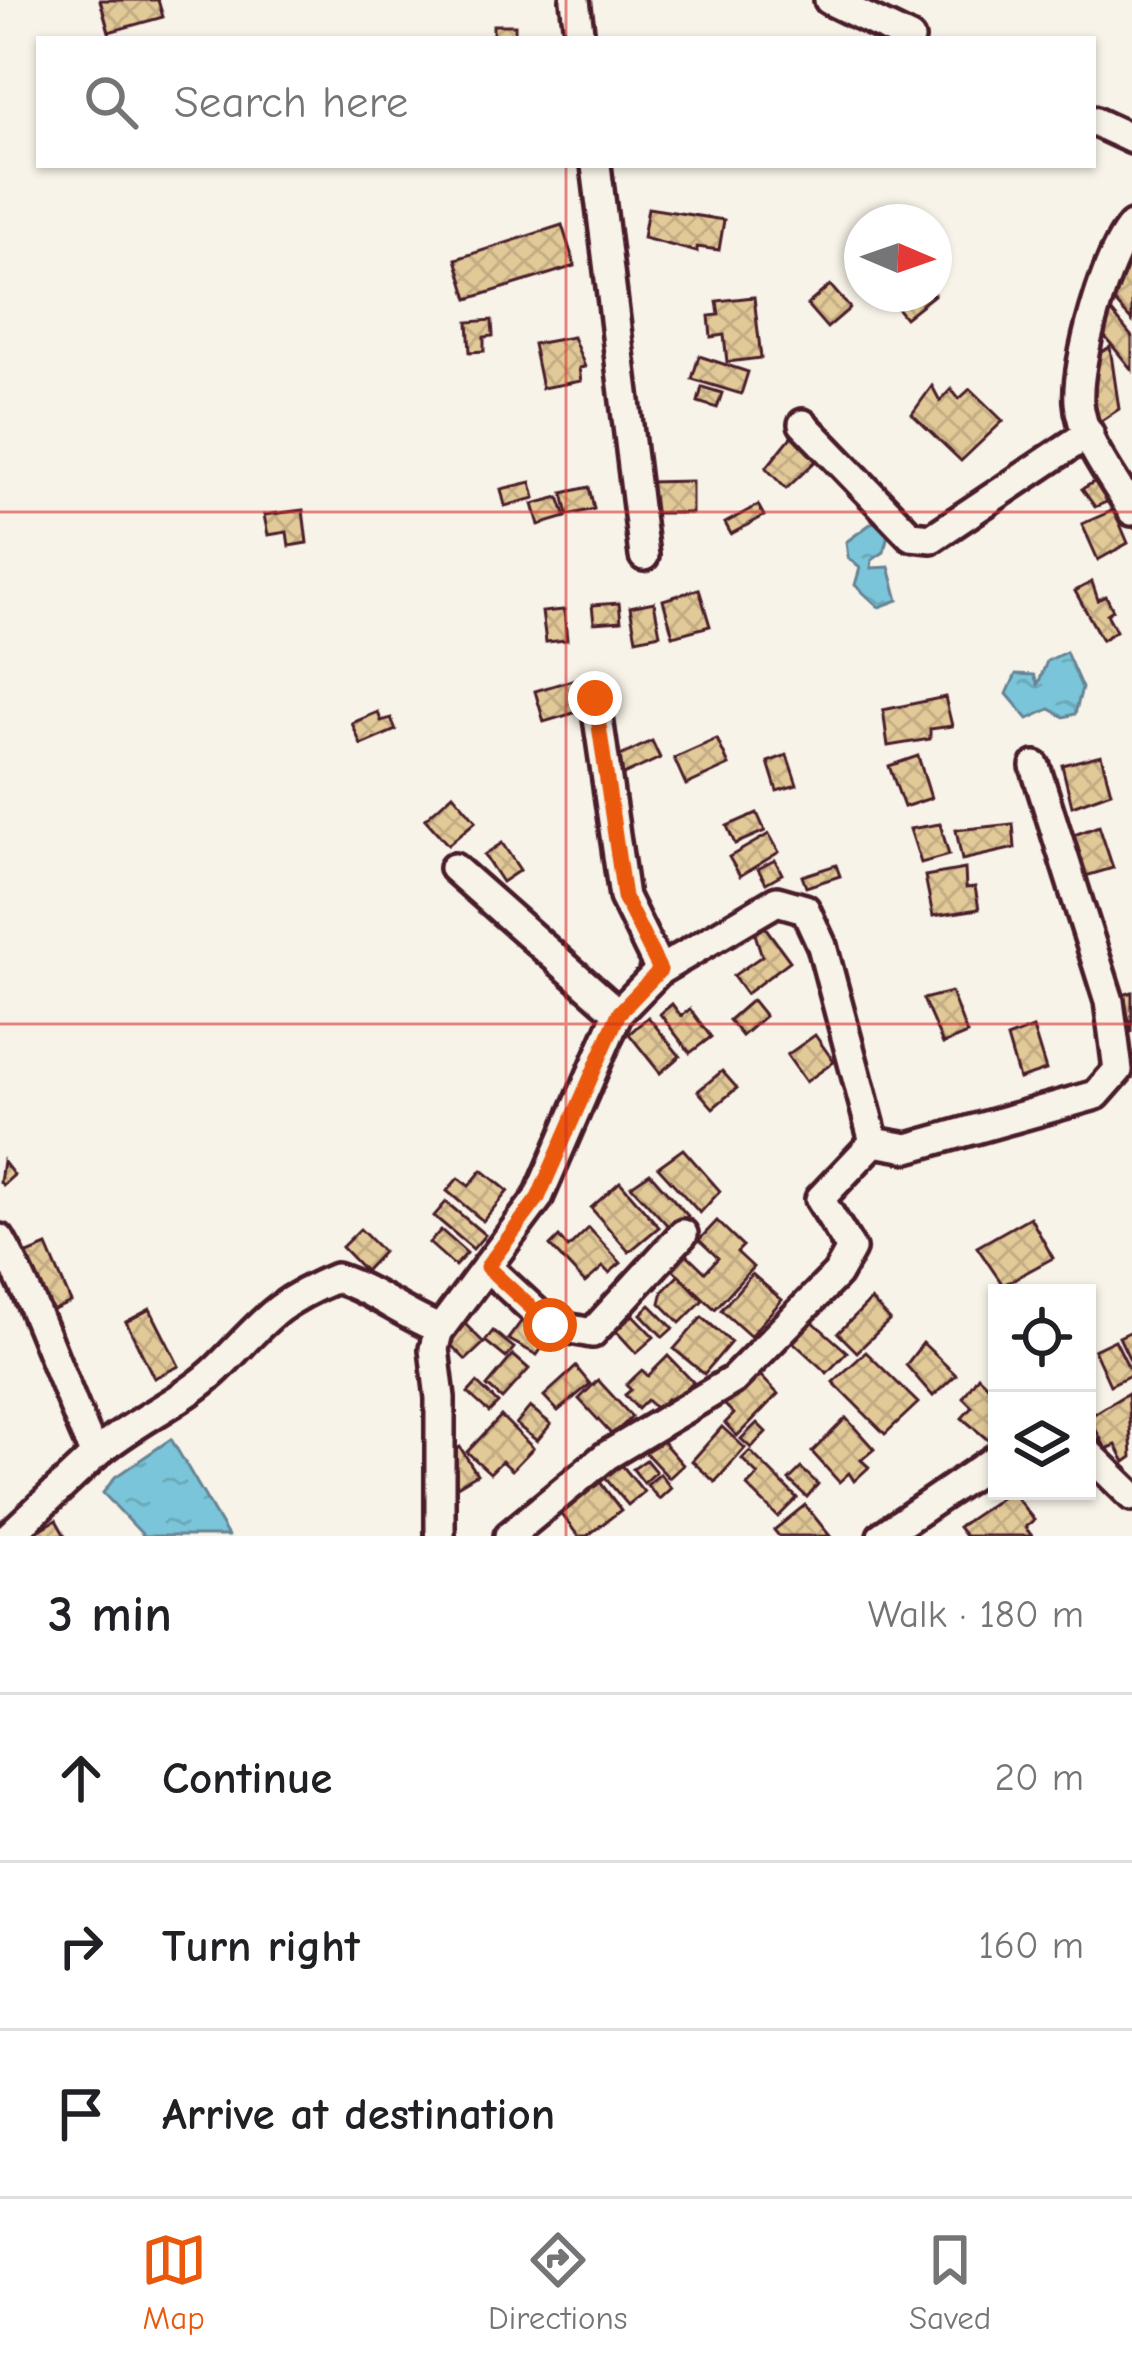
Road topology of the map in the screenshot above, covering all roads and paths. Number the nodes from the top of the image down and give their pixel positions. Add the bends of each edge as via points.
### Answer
1 (575, 0) edge
2 (829, 0) edge
3 (580, 36) edge
4 (904, 36) edge
5 (1096, 122) edge
6 (1132, 139) edge
7 (596, 168) edge
8 (1132, 226) edge
9 (803, 424) dead end
10 (1088, 433) junction
11 (1132, 511) edge
12 (644, 556) dead end
13 (595, 698) dead end
14 (1035, 766) dead end
15 (454, 868) dead end
16 (660, 970) junction
17 (619, 1013) junction
18 (874, 1142) junction
19 (683, 1234) dead end
20 (0, 1239) edge
21 (487, 1267) junction
22 (440, 1329) junction
23 (95, 1455) junction
24 (1096, 1461) edge
25 (988, 1463) edge
26 (1132, 1496) edge
27 (8, 1536) edge
28 (440, 1536) edge
29 (508, 1536) edge
30 (882, 1536) edge

1 - 3 street
2 - 4 street
5 - 6 street
7 - 12 street
8 - 10 street via 1102,280 1079,402
9 - 10 street via 911,536 932,538
10 - 11 street
13 - 16 street via 624,897
14 - 18 street via 1109,1001 1118,1070 1096,1095 908,1148
15 - 17 street
16 - 17 street
16 - 18 street via 778,901 805,909
17 - 21 street via 538,1198
18 - 29 street via 820,1199 851,1250 837,1274 733,1380 606,1456
19 - 21 street via 592,1333 550,1325
20 - 23 street
21 - 22 street
22 - 23 street via 336,1278 287,1298 217,1370
22 - 28 street
23 - 27 street
24 - 26 street
25 - 30 street

